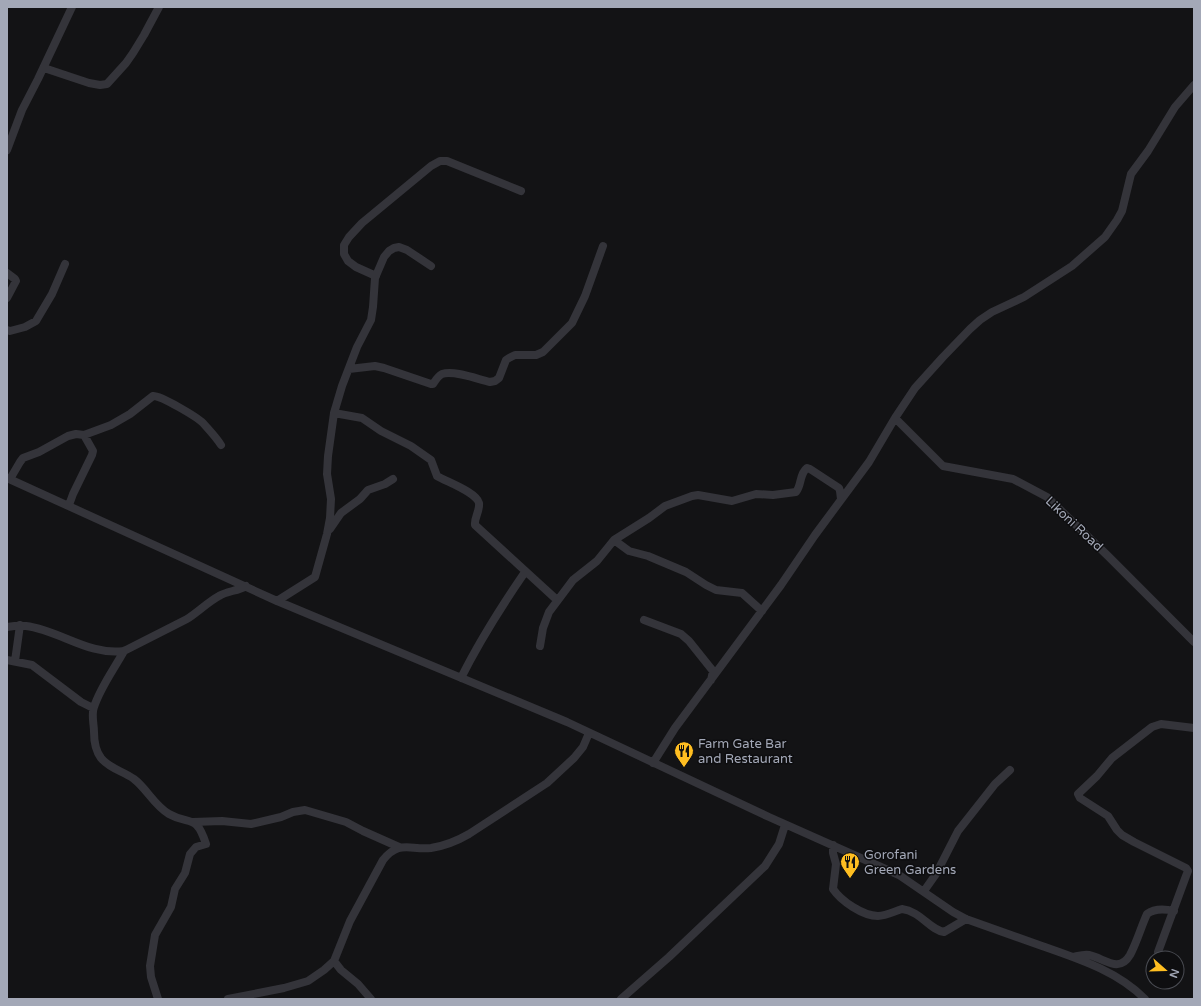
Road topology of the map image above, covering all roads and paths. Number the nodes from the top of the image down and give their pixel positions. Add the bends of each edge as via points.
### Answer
1 (72, 7) edge
2 (159, 7) edge
3 (44, 68) junction
4 (1194, 85) edge
5 (7, 150) edge
6 (522, 191) dead end
7 (603, 246) dead end
8 (65, 264) dead end
9 (431, 266) dead end
10 (7, 273) edge
11 (376, 276) junction
12 (7, 298) edge
13 (7, 330) edge
14 (349, 369) junction
15 (334, 413) junction
16 (895, 418) junction
17 (84, 435) junction
18 (221, 445) dead end
19 (9, 478) edge
20 (393, 479) dead end
21 (841, 499) junction
22 (69, 506) junction
23 (328, 532) junction
24 (614, 540) junction
25 (525, 572) junction
26 (226, 578) junction
27 (246, 586) junction
28 (218, 596) junction
29 (557, 600) junction
30 (277, 601) junction
31 (762, 611) junction
32 (644, 620) dead end
33 (20, 625) junction
34 (7, 627) edge
35 (1194, 642) edge
36 (540, 646) dead end
37 (124, 651) junction
38 (11, 660) edge
39 (461, 678) junction
40 (711, 680) junction
41 (93, 708) junction
42 (1194, 728) edge
43 (589, 733) junction
44 (653, 762) junction
45 (1010, 770) dead end
46 (193, 822) junction
47 (785, 825) junction
48 (833, 845) junction
49 (399, 847) junction
50 (924, 891) junction
51 (1174, 911) junction
52 (966, 919) junction
53 (1159, 950) edge
54 (1073, 957) junction
55 (334, 961) junction
56 (365, 997) edge
57 (158, 999) edge
58 (228, 999) edge
59 (621, 999) edge
60 (1145, 999) edge

1 - 3 street
2 - 3 street via 133,53 107,84 100,85
3 - 5 street via 22,110
4 - 16 street via 1174,107 1131,174 1118,220 1105,237 1072,266 1024,297 992,312 970,328 915,388
6 - 11 street via 447,161 440,161 431,166 362,223 344,245 344,254 348,261
7 - 14 street via 572,323 543,352 536,355 515,355 506,360 499,378 495,381 443,374 431,384 375,366
8 - 13 street via 52,294 36,321 25,327
9 - 11 street via 399,247 389,251 384,257
10 - 12 street via 16,281
11 - 14 street via 371,320
14 - 15 street
15 - 23 street via 327,474 331,499
15 - 25 street via 362,418 411,446 431,460 437,476 475,496 479,503 475,525
16 - 21 street via 869,462
16 - 35 street, Likoni Road via 943,466 1013,479 1046,496
17 - 18 street via 111,425 156,395 202,423
17 - 19 street via 68,436 23,458
17 - 22 street via 93,451
19 - 22 street
20 - 23 street via 368,490 341,513
21 - 24 street via 839,488 806,468 796,492 756,494 732,500 692,496 665,506
21 - 31 street
22 - 26 street
23 - 30 street via 315,577
24 - 29 street via 597,561 573,580
24 - 31 street via 629,551 686,572 716,590 742,594
25 - 29 street
25 - 39 street via 479,643
26 - 27 street
26 - 28 street
27 - 28 street
27 - 30 street
28 - 37 street via 187,619
29 - 36 street via 543,628
30 - 39 street
31 - 40 street
32 - 40 street via 681,634 689,641 713,671
33 - 34 street
33 - 37 street via 101,651
33 - 38 street
37 - 41 street
38 - 41 street via 32,665 81,702
39 - 43 street
40 - 44 street
41 - 46 street via 94,744 101,758 119,772 134,779 163,810
42 - 51 street via 1161,724 1152,727 1112,758 1078,794 1080,798 1108,816 1122,835 1186,868 1188,871
43 - 44 street
43 - 49 street via 583,747 547,783 469,834 435,847
44 - 47 street
45 - 50 street via 995,784 958,831 936,874
46 - 49 street via 251,824 305,810 346,822
46 - 57 street via 203,833 206,844 196,847 190,854 185,873 175,889 170,910 155,935 150,966
47 - 48 street
47 - 59 street via 779,844 765,866
48 - 50 street via 899,875
48 - 52 street via 836,864 833,890 852,906 875,916 905,909 944,932
49 - 55 street via 382,860 350,921
50 - 52 street
51 - 53 street
51 - 54 street via 1160,909 1148,914 1125,962 1112,964 1087,954
52 - 54 street
54 - 60 street via 1110,973
55 - 56 street via 358,984
55 - 58 street via 319,974 304,982

